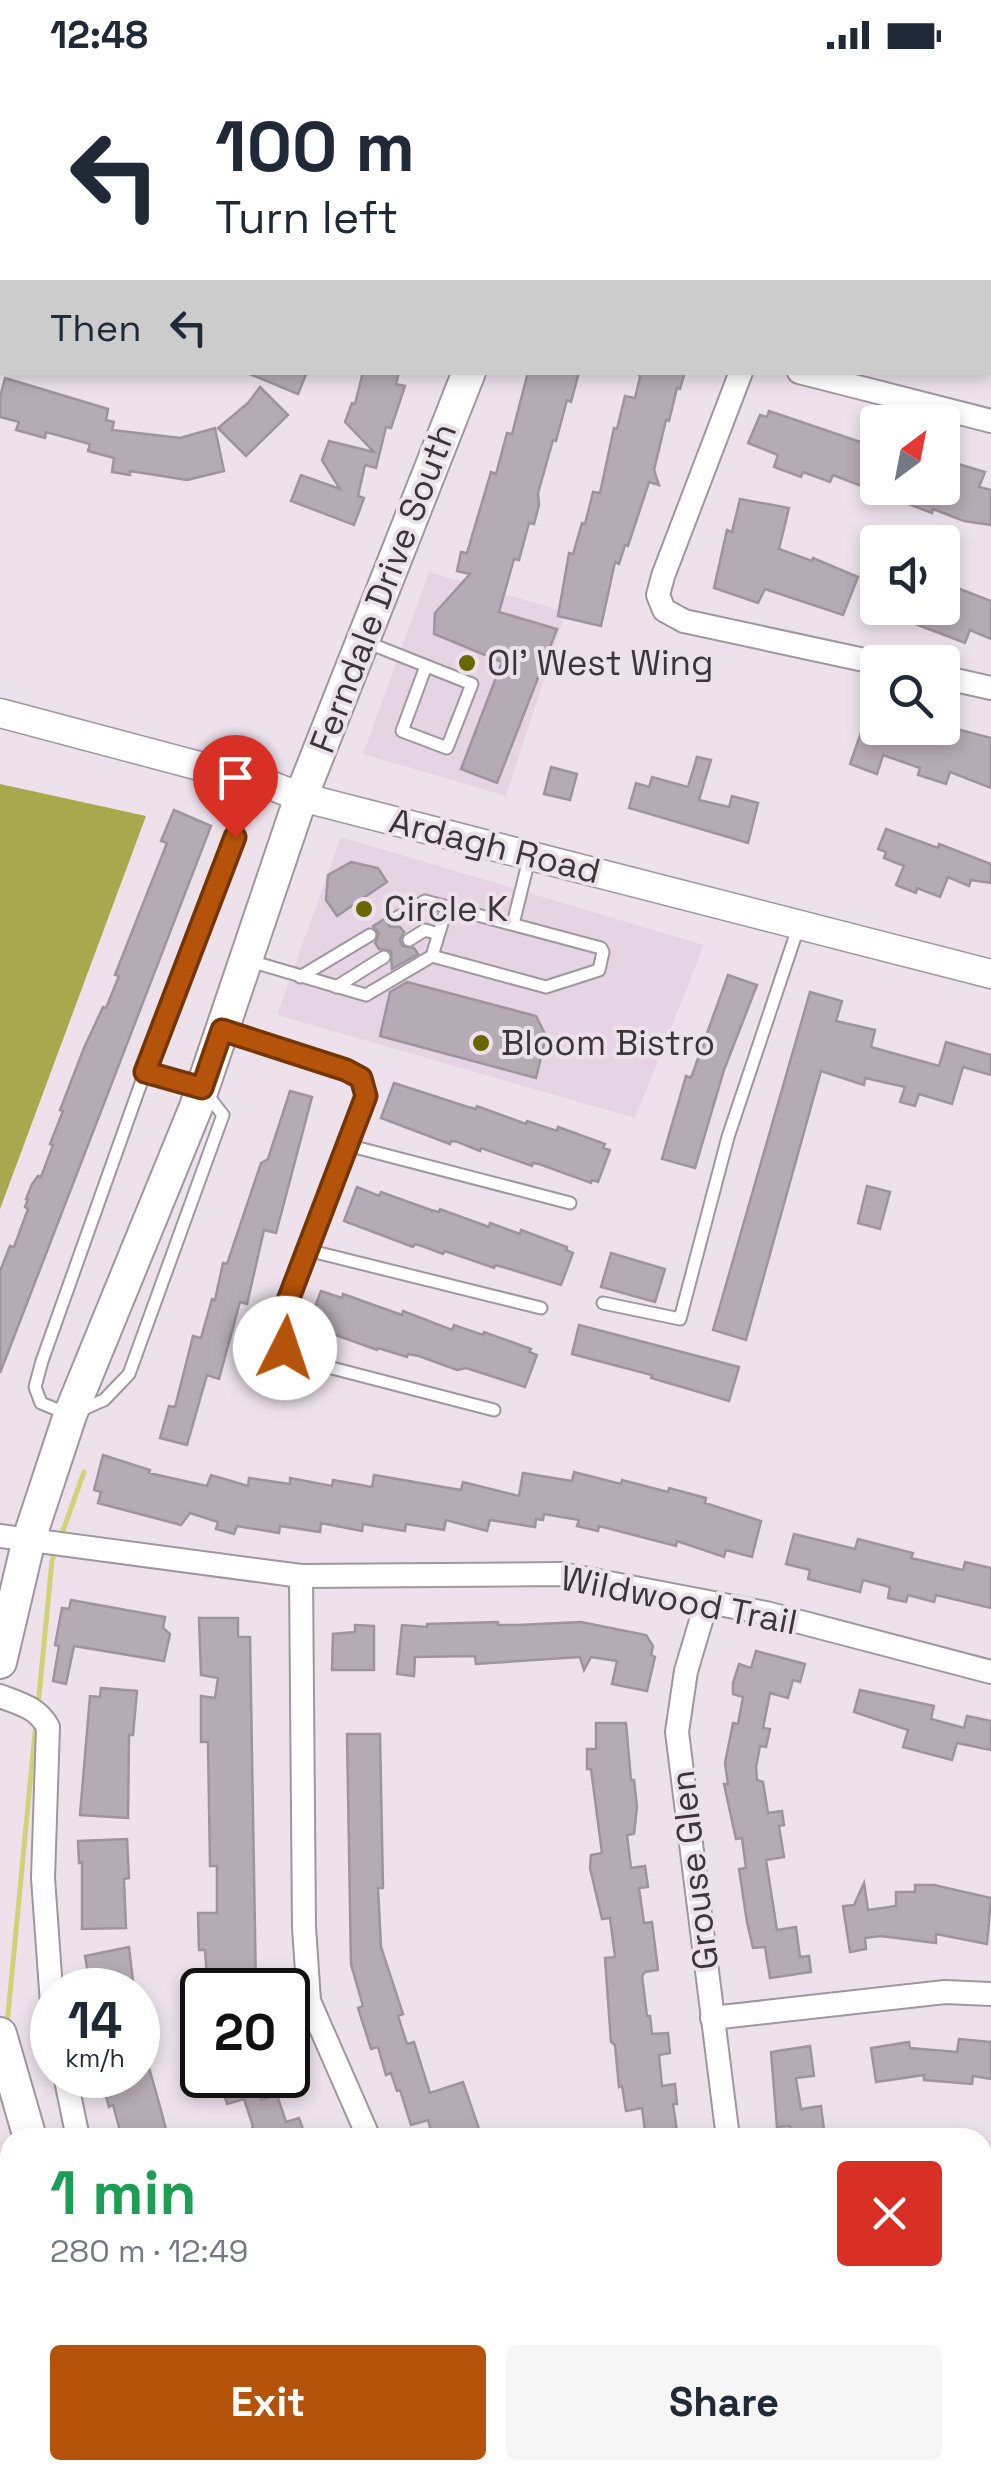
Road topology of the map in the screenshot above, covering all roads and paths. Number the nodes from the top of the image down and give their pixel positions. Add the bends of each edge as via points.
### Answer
1 (468, 375) edge
2 (740, 375) edge
3 (811, 375) edge
4 (991, 421) edge
5 (362, 640) junction
6 (860, 659) edge
7 (426, 666) junction
8 (960, 681) edge
9 (991, 688) edge
10 (0, 713) edge
11 (301, 797) junction
12 (235, 837) dead end
13 (530, 856) junction
14 (446, 907) junction
15 (396, 919) dead end
16 (513, 924) junction
17 (799, 925) junction
18 (370, 934) dead end
19 (438, 934) junction
20 (409, 940) dead end
21 (432, 956) junction
22 (384, 957) dead end
23 (246, 959) junction
24 (991, 974) edge
25 (300, 976) junction
26 (336, 987) junction
27 (222, 1030) junction
28 (145, 1072) junction
29 (202, 1088) junction
30 (348, 1145) junction
31 (570, 1203) dead end
32 (307, 1250) junction
33 (603, 1303) dead end
34 (540, 1308) dead end
35 (494, 1410) dead end
36 (70, 1416) junction
37 (14, 1538) edge
38 (301, 1576) junction
39 (706, 1604) junction
40 (0, 1662) edge
41 (991, 1672) edge
42 (0, 1696) edge
43 (49, 1968) edge
44 (991, 1994) edge
45 (712, 2018) junction
46 (0, 2034) edge
47 (69, 2098) edge
48 (27, 2128) edge
49 (76, 2128) edge
50 (365, 2128) edge
51 (727, 2128) edge

1 - 5 main road, Ferndale Drive South
2 - 6 street via 664,576 658,595 664,610
3 - 4 street
5 - 7 lane
5 - 11 main road, Ferndale Drive South
7 - 7 lane via 472,684 447,748 402,730
8 - 9 street
10 - 11 street, Ardagh Road
11 - 13 street, Ardagh Road
11 - 23 main road, Ferndale Drive South
12 - 28 lane
13 - 16 lane
13 - 17 street, Ardagh Road
14 - 15 lane via 425,901
14 - 16 lane
14 - 19 lane
16 - 21 lane via 601,948 599,970 546,987
17 - 24 street, Ardagh Road
17 - 33 lane via 728,1137 680,1319
18 - 25 lane
19 - 20 lane via 425,930
19 - 21 lane
21 - 26 lane via 366,995
22 - 26 lane
23 - 25 lane
23 - 27 main road, Ferndale Drive South
25 - 26 lane
27 - 29 main road, Ferndale Drive South
27 - 30 lane via 361,1078 366,1096
28 - 29 lane
28 - 36 lane via 36,1387 41,1403
29 - 36 main road, Ferndale Drive South
30 - 31 lane
30 - 32 lane
32 - 34 lane
32 - 35 lane via 279,1324 285,1348 301,1360
36 - 37 main road, Ferndale Drive South
37 - 38 street, Wildwood Trail
37 - 40 main road, Ferndale Drive South
38 - 39 street, Wildwood Trail via 562,1574
38 - 50 street via 310,2001
39 - 41 street, Wildwood Trail
39 - 45 street, Grouse Glen via 677,1732
42 - 43 street via 32,1708 48,1728 42,1878
44 - 45 street via 945,1992
45 - 51 street, Grouse Glen
46 - 48 main road
47 - 49 street

